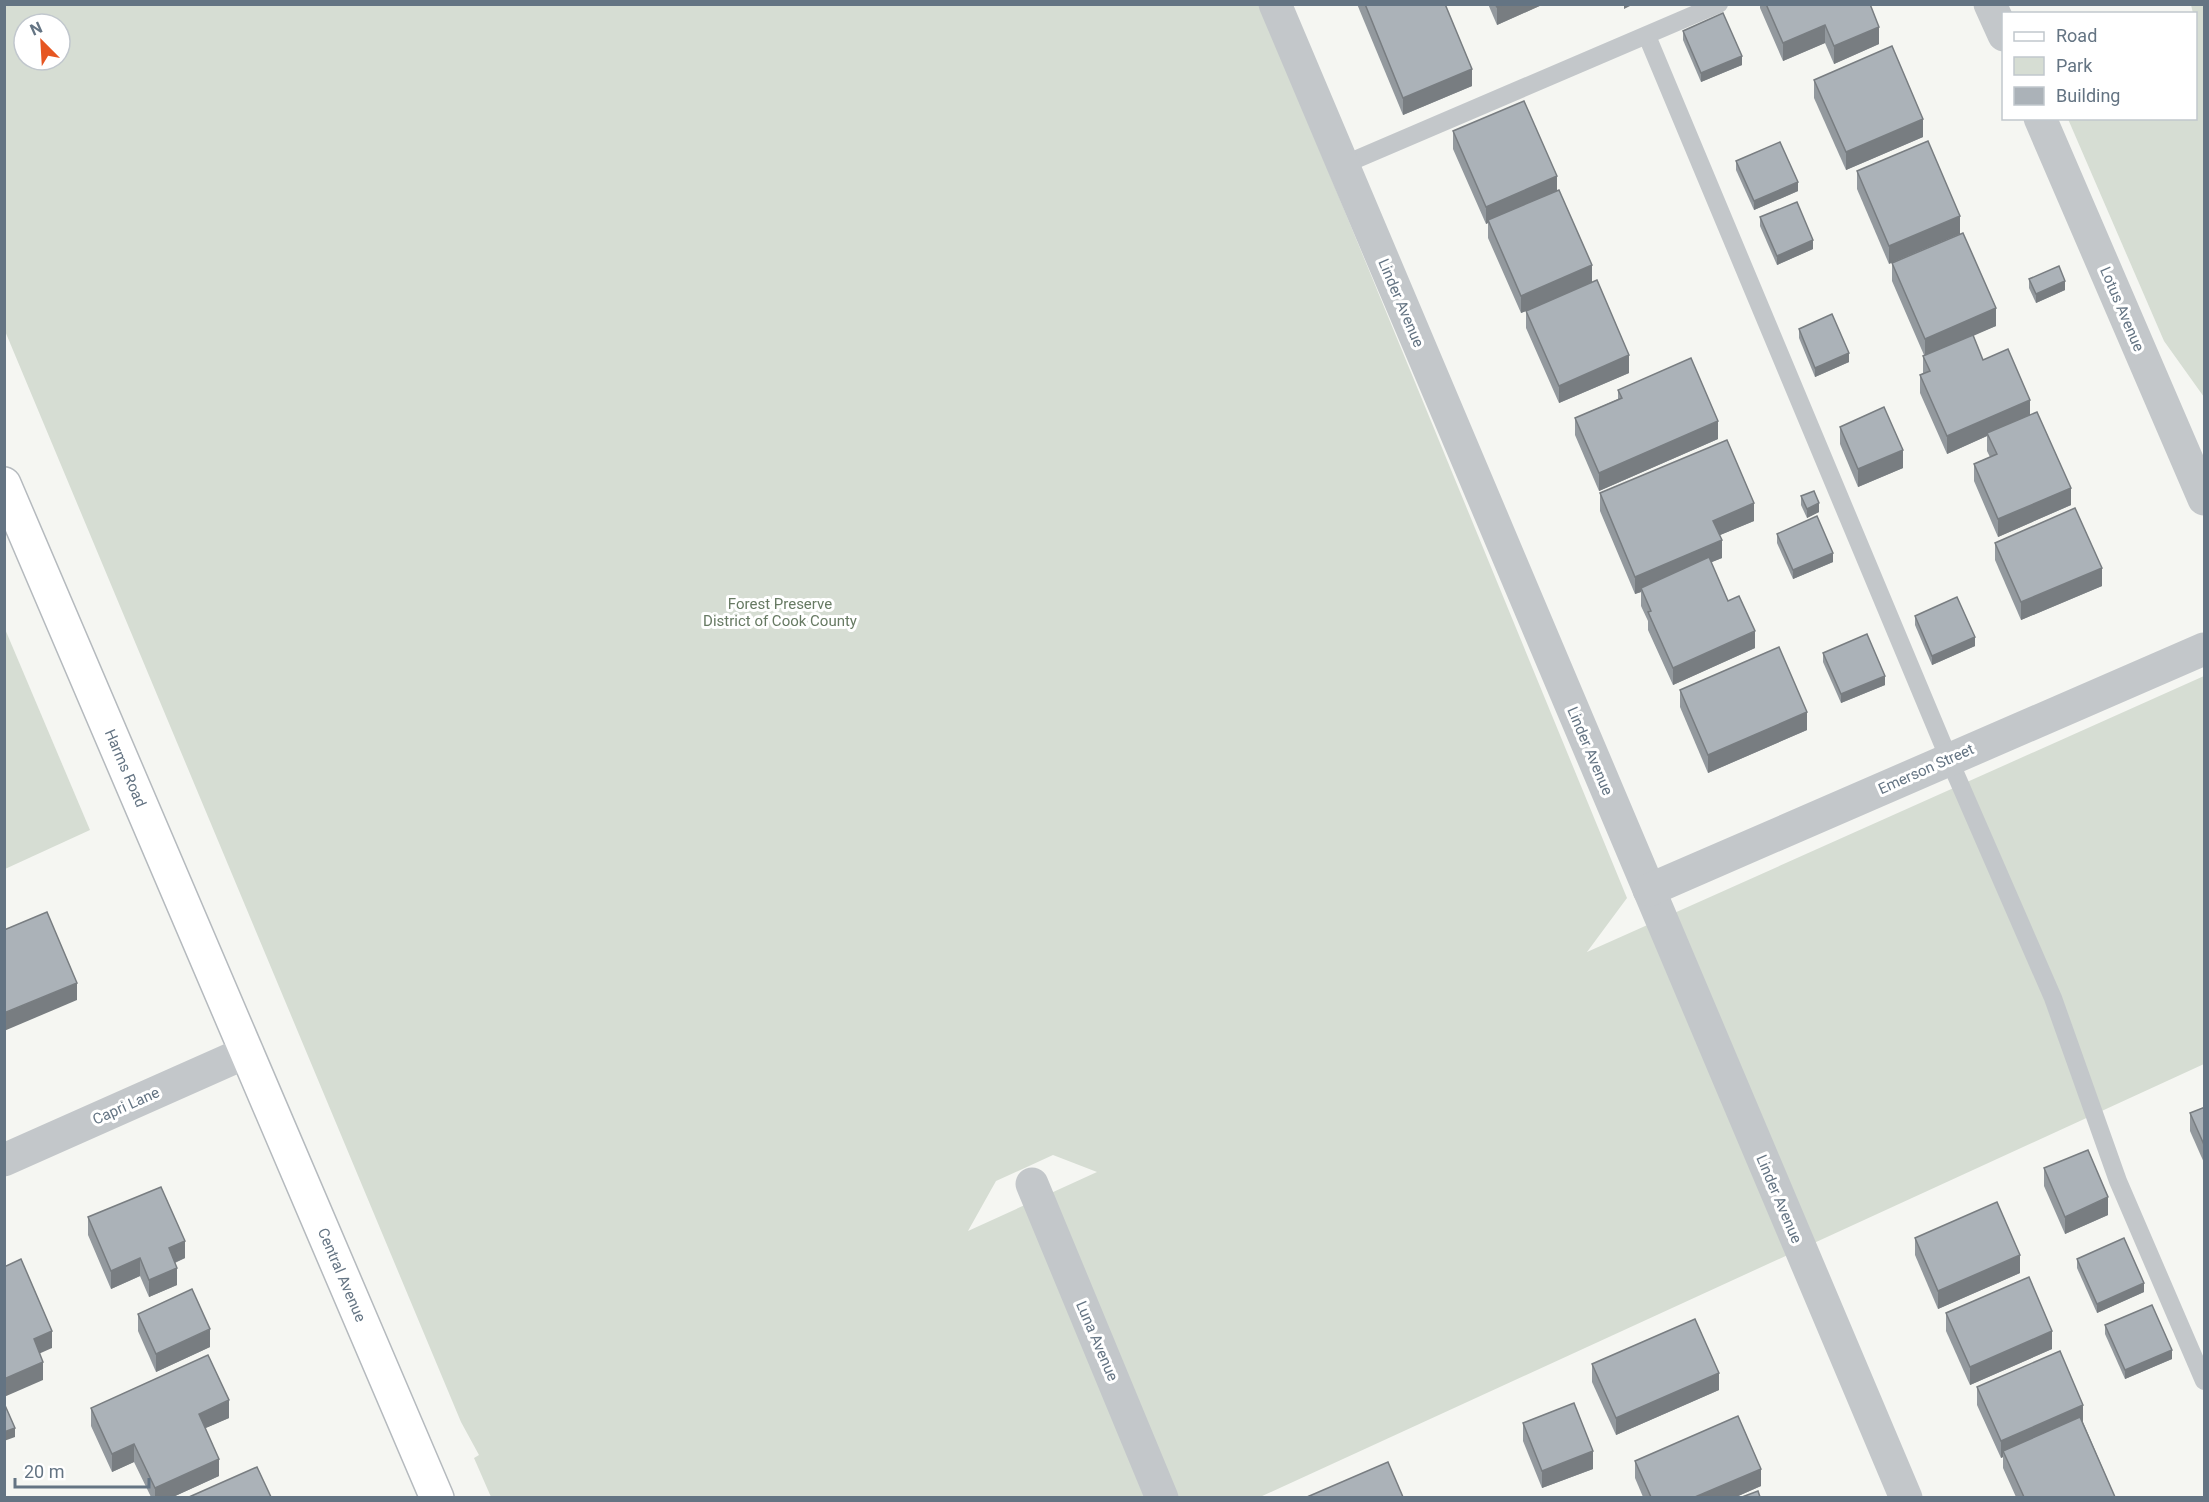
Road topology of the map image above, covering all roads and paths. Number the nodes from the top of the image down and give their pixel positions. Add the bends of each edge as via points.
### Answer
1 (1275, 4) edge
2 (1719, 4) edge
3 (1990, 4) edge
4 (2002, 31) edge
5 (1647, 36) junction
6 (2041, 120) edge
7 (1343, 165) junction
8 (4, 484) edge
9 (2205, 499) edge
10 (2205, 649) edge
11 (1949, 759) junction
12 (1649, 890) junction
13 (247, 1052) junction
14 (4, 1160) edge
15 (1032, 1184) dead end
16 (2205, 1381) edge
17 (437, 1497) edge
18 (1162, 1497) edge
19 (1906, 1497) edge

1 - 7 street, Linder Avenue
2 - 5 lane
3 - 4 street
5 - 7 lane
5 - 11 lane
6 - 9 street, Lotus Avenue
7 - 12 street, Linder Avenue
8 - 13 main road, Harms Road
10 - 11 street, Emerson Street
11 - 12 street, Emerson Street
11 - 16 lane via 2053,998 2118,1181
12 - 19 street, Linder Avenue
13 - 14 street, Capri Lane
13 - 17 main road, Central Avenue
15 - 18 street, Luna Avenue

